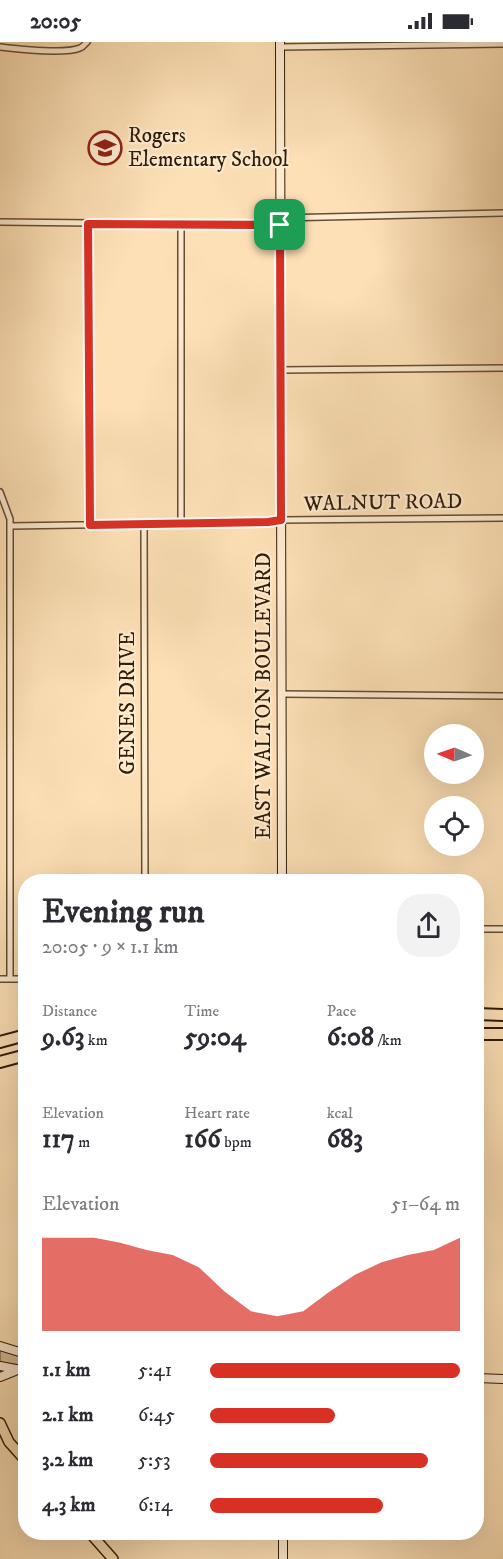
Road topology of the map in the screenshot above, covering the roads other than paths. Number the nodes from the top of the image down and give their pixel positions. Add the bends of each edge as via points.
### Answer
1 (86, 44) edge
2 (280, 44) edge
3 (503, 44) edge
4 (0, 47) edge
5 (503, 213) edge
6 (0, 222) edge
7 (280, 222) junction
8 (88, 224) junction
9 (181, 225) junction
10 (503, 368) edge
11 (280, 370) junction
12 (0, 492) edge
13 (503, 518) edge
14 (281, 520) junction
15 (90, 525) junction
16 (144, 525) junction
17 (181, 525) junction
18 (10, 526) junction
19 (282, 694) junction
20 (503, 696) edge
21 (145, 874) edge
22 (282, 874) edge
23 (484, 929) edge
24 (503, 929) edge
25 (0, 979) edge
26 (10, 979) junction
27 (18, 979) edge
28 (484, 1014) edge
29 (503, 1015) edge
30 (484, 1034) edge
31 (503, 1034) edge
32 (18, 1037) edge
33 (0, 1042) edge
34 (18, 1057) edge
35 (0, 1062) edge
36 (0, 1346) edge
37 (18, 1352) edge
38 (0, 1366) edge
39 (18, 1369) edge
40 (18, 1372) edge
41 (0, 1377) edge
42 (484, 1378) edge
43 (503, 1379) edge
44 (0, 1423) edge
45 (4, 1440) edge
46 (18, 1453) edge
47 (96, 1540) edge
48 (283, 1540) edge
49 (113, 1559) edge
50 (283, 1559) edge

1 - 4 street via 68,50
2 - 3 street
2 - 7 main road, EAST WALTON BOULEVARD
5 - 7 street
6 - 8 street
7 - 9 street
7 - 11 main road, EAST WALTON BOULEVARD
8 - 9 street
8 - 15 street
9 - 17 street
10 - 11 street
11 - 14 main road, EAST WALTON BOULEVARD
12 - 18 street
13 - 14 street, WALNUT ROAD
14 - 17 street, WALNUT ROAD
14 - 19 main road, EAST WALTON BOULEVARD
15 - 16 street, WALNUT ROAD
15 - 18 street, WALNUT ROAD
16 - 17 street, WALNUT ROAD
16 - 21 street, GENES DRIVE
18 - 26 street
19 - 20 street
19 - 22 main road, EAST WALTON BOULEVARD
23 - 24 street
25 - 26 street
26 - 27 street
28 - 29 highway
30 - 31 highway
32 - 33 highway
34 - 35 highway
36 - 37 main road
38 - 39 main road
40 - 41 main road
42 - 43 main road
44 - 45 main road
45 - 46 main road
47 - 49 main road
48 - 50 main road

